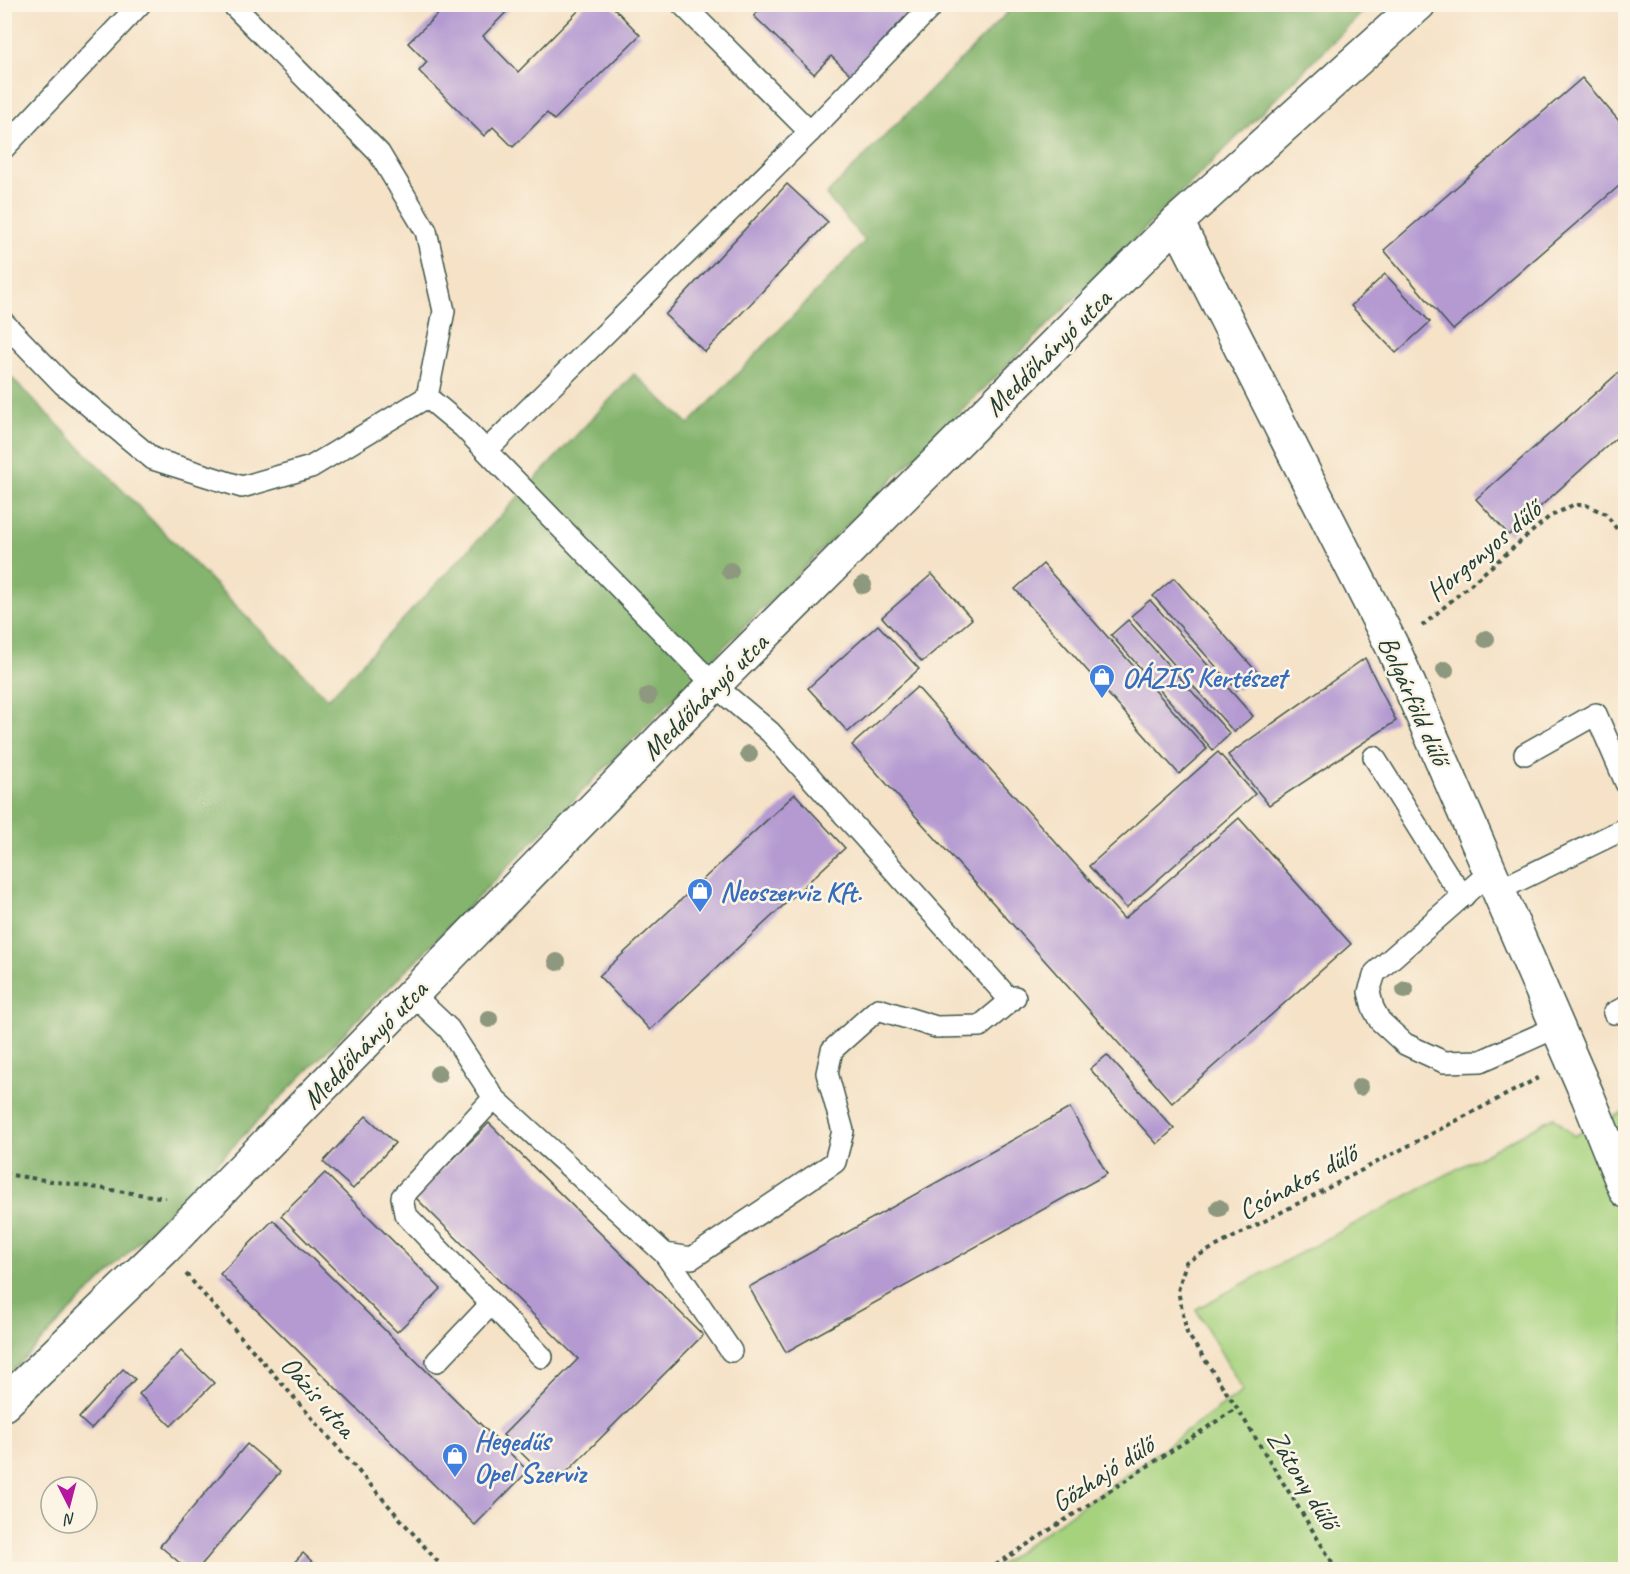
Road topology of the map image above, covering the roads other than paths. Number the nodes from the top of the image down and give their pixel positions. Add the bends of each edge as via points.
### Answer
1 (140, 4) edge
2 (232, 4) edge
3 (682, 4) edge
4 (933, 4) edge
5 (1419, 4) edge
6 (810, 132) junction
7 (4, 148) edge
8 (1177, 222) junction
9 (4, 323) edge
10 (427, 397) junction
11 (487, 450) junction
12 (714, 685) junction
13 (1525, 754) dead end
14 (1374, 757) dead end
15 (1623, 772) edge
16 (1626, 828) edge
17 (1495, 882) junction
18 (1464, 896) junction
19 (412, 994) junction
20 (1557, 1027) junction
21 (494, 1098) junction
22 (1626, 1191) edge
23 (665, 1254) junction
24 (491, 1304) junction
25 (731, 1351) dead end
26 (542, 1357) dead end
27 (437, 1360) dead end
28 (4, 1404) edge

1 - 7 lane
2 - 10 lane via 379,153 426,231 444,311
3 - 6 lane
4 - 6 lane
5 - 8 street, Meddőhányó utca
6 - 11 lane
8 - 12 street, Meddőhányó utca
8 - 17 street, Bolgárföld dűlő via 1394,650
9 - 10 lane via 63,384 153,459 242,488 311,467
10 - 11 lane
11 - 12 lane
12 - 19 street, Meddőhányó utca
12 - 23 lane via 770,732 1013,999 980,1026 936,1027 878,1009 832,1050 827,1074 843,1131 835,1162 692,1258
13 - 15 lane via 1596,714
14 - 18 lane
16 - 17 lane via 1513,883
17 - 18 lane
17 - 20 street, Bolgárföld dűlő
18 - 20 lane via 1375,973 1369,992 1380,1021 1405,1044 1444,1062 1481,1061
19 - 21 lane via 449,1029
19 - 28 street, Meddőhányó utca via 164,1249
20 - 22 street, Bolgárföld dűlő
21 - 23 lane
21 - 24 lane via 402,1197 405,1214
23 - 25 lane
24 - 26 lane
24 - 27 lane

